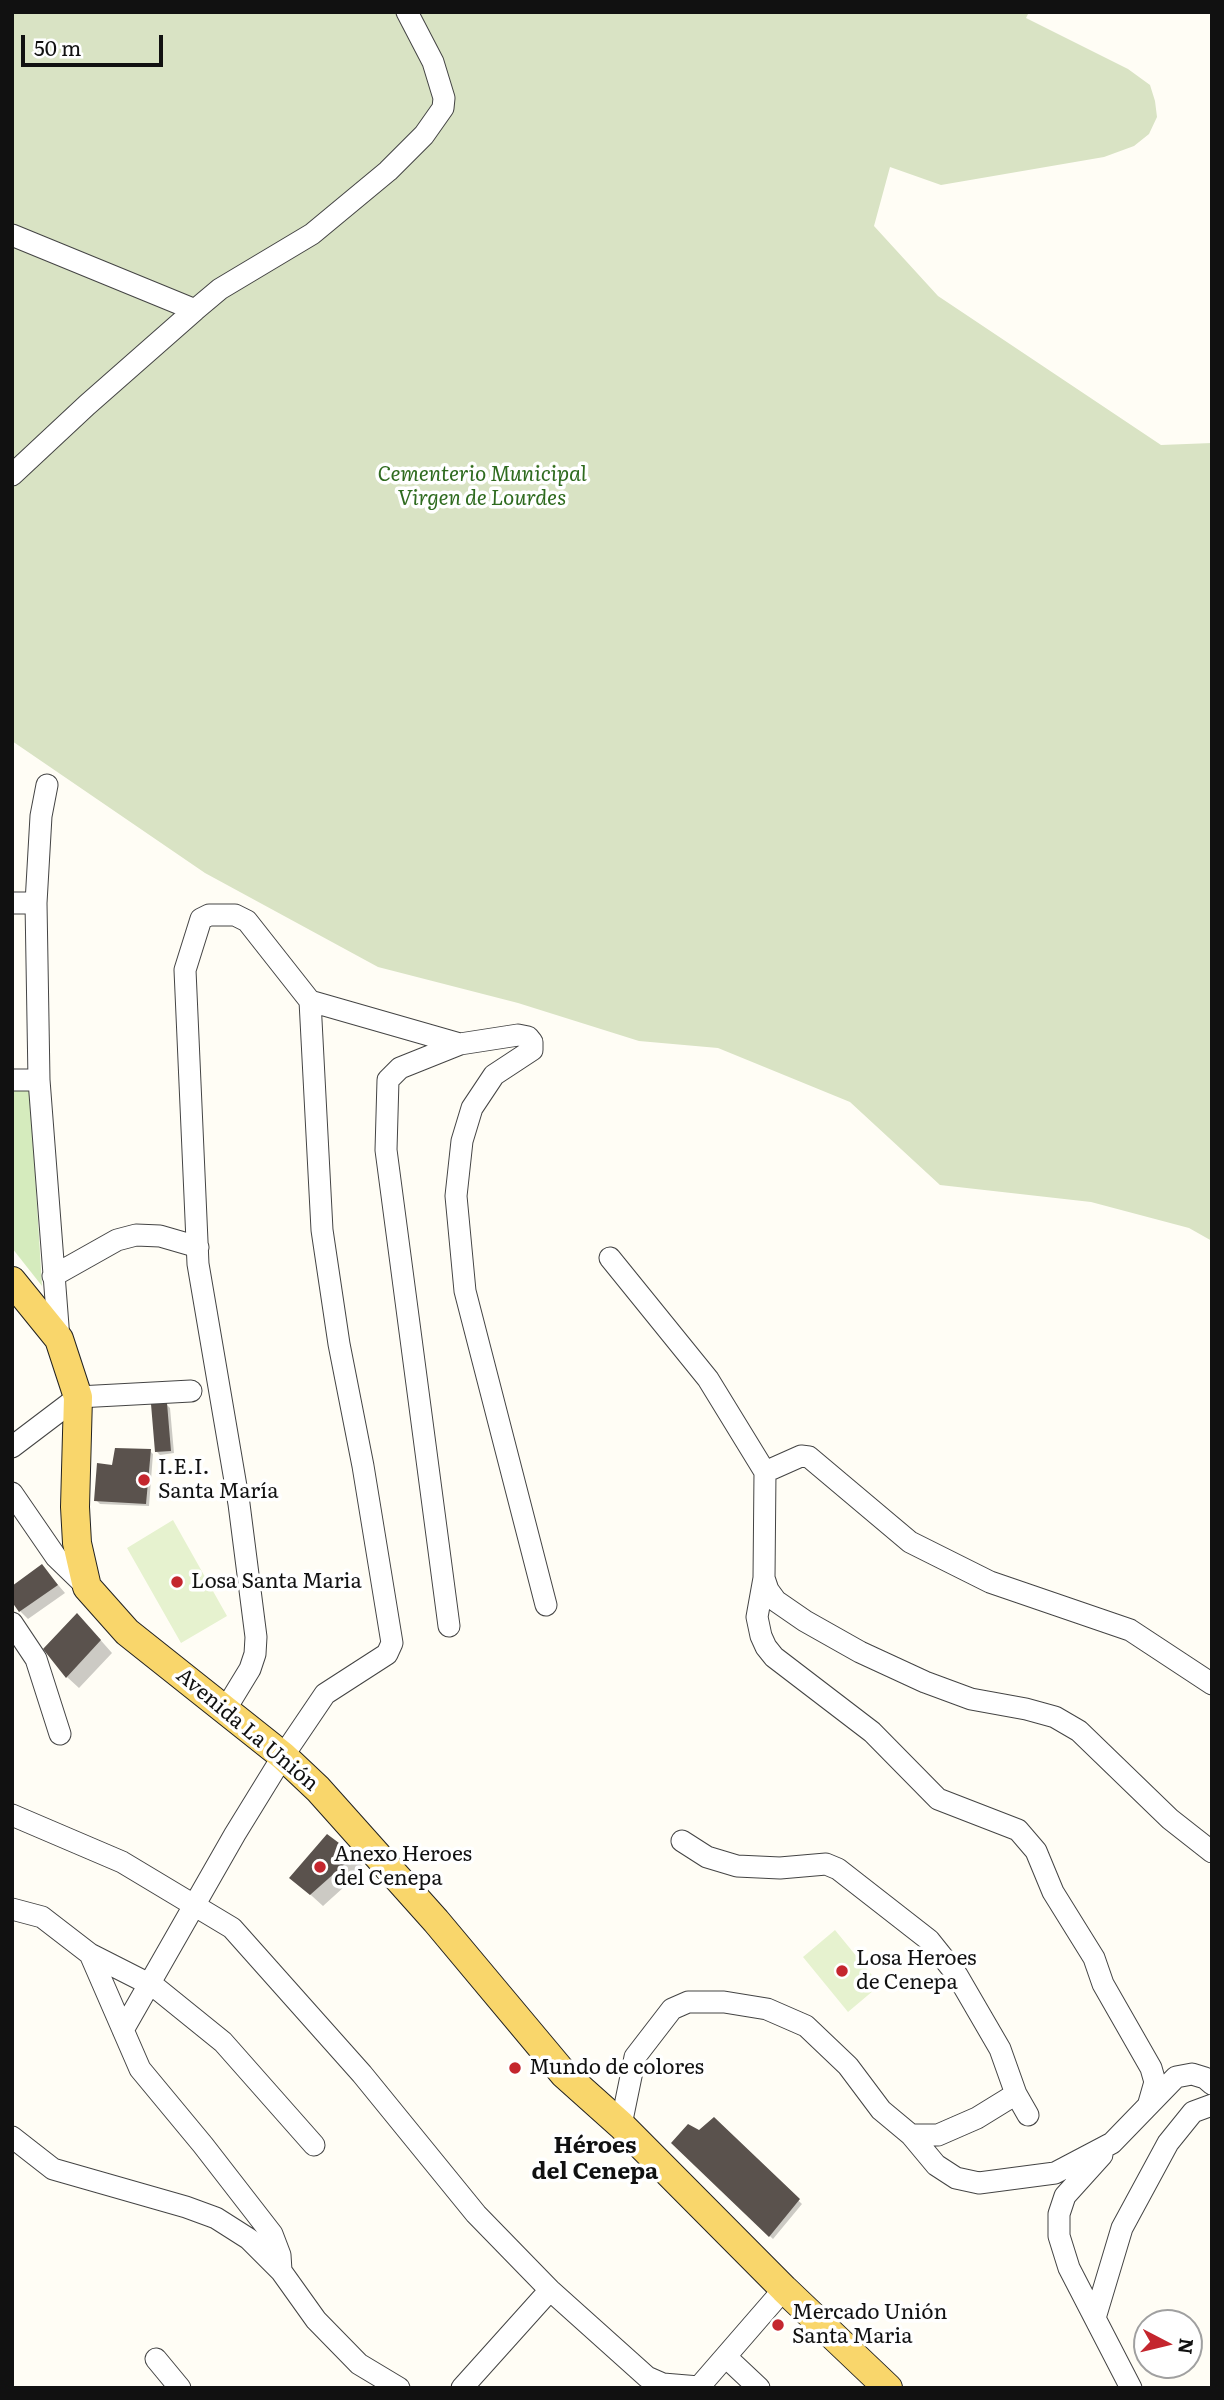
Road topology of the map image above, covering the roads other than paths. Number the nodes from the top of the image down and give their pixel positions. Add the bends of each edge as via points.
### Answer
1 (407, 12) edge
2 (12, 235) edge
3 (195, 310) junction
4 (12, 475) edge
5 (47, 785) dead end
6 (12, 903) edge
7 (36, 903) junction
8 (310, 1001) junction
9 (460, 1044) junction
10 (12, 1080) edge
11 (39, 1080) junction
12 (198, 1247) junction
13 (610, 1258) dead end
14 (53, 1276) junction
15 (12, 1281) edge
16 (59, 1339) junction
17 (191, 1391) dead end
18 (78, 1397) junction
19 (12, 1447) edge
20 (765, 1472) junction
21 (12, 1493) edge
22 (764, 1578) junction
23 (87, 1587) junction
24 (546, 1605) dead end
25 (12, 1623) edge
26 (449, 1626) dead end
27 (1212, 1684) edge
28 (225, 1710) junction
29 (60, 1734) dead end
30 (283, 1756) junction
31 (12, 1815) edge
32 (682, 1841) dead end
33 (1212, 1852) edge
34 (194, 1906) junction
35 (12, 1909) edge
36 (90, 1954) junction
37 (148, 1984) junction
38 (123, 2030) junction
39 (1212, 2084) edge
40 (1016, 2094) junction
41 (1149, 2103) junction
42 (1212, 2105) edge
43 (1027, 2115) dead end
44 (621, 2125) junction
45 (911, 2135) junction
46 (12, 2137) edge
47 (1112, 2143) junction
48 (314, 2145) dead end
49 (281, 2270) junction
50 (784, 2289) junction
51 (550, 2290) junction
52 (1095, 2318) junction
53 (726, 2357) junction
54 (156, 2359) dead end
55 (180, 2388) edge
56 (399, 2388) edge
57 (462, 2388) edge
58 (759, 2388) edge
59 (888, 2388) edge
60 (1131, 2388) edge

1 - 3 street via 433,62 444,98 443,108 424,135 312,234 220,289
2 - 3 street
3 - 4 street
5 - 7 street
6 - 7 street
7 - 11 street
8 - 9 street
8 - 12 street via 247,921 235,915 201,919 185,970
8 - 30 street via 322,1230 392,1643 387,1654 326,1694
9 - 24 street via 519,1035 532,1042 532,1050 494,1075 472,1108 462,1141 456,1196 465,1291
9 - 26 street via 400,1068 388,1080 386,1110 386,1150
10 - 11 street
11 - 14 street
12 - 14 street via 160,1236 136,1235 117,1240
12 - 28 street via 256,1637 250,1668
13 - 20 street via 708,1379
14 - 16 street
15 - 16 main road
16 - 18 main road
17 - 18 street
18 - 19 street
18 - 23 main road via 75,1507
20 - 22 street
20 - 27 street via 808,1457 910,1542 990,1582 1130,1630
21 - 23 street via 57,1557
22 - 33 street via 776,1601 860,1652 971,1699 1055,1717 1079,1731 1170,1819
22 - 41 street via 757,1617 761,1636 774,1657 872,1732 938,1799 1018,1830 1036,1851 1053,1892 1094,1958 1103,1984 1151,2068 1155,2082
23 - 28 main road, Avenida La Unión via 127,1632
25 - 29 street via 36,1659
28 - 30 main road, Avenida La Unión
30 - 34 street
30 - 44 main road, Avenida La Unión via 436,1921 564,2074
31 - 34 street via 122,1862
32 - 40 street via 707,1857 737,1866 780,1868 814,1863 838,1869 929,1940 943,1957 1000,2049
34 - 37 street
34 - 51 street via 232,1928 362,2074 476,2214
35 - 36 street via 42,1917
36 - 37 street
36 - 38 street
37 - 38 street
37 - 48 street via 223,2042
38 - 49 street via 139,2069 272,2234
39 - 41 street via 1192,2074 1175,2077
40 - 43 street
40 - 45 street via 938,2135
41 - 47 street
42 - 52 street via 1193,2112 1168,2143 1122,2228
44 - 45 street via 635,2057 657,2026 672,2009 688,2002 724,2002 767,2008 806,2026 848,2066 881,2110
44 - 50 main road, Avenida La Unión
45 - 47 street via 936,2165 956,2178 979,2183 1055,2173
46 - 49 street via 52,2169 216,2218 249,2239
47 - 52 street via 1065,2196 1059,2214 1059,2236 1069,2268
49 - 56 street via 316,2320 359,2364
50 - 53 street
50 - 59 main road, Avenida La Unión
51 - 53 street via 647,2377 663,2384 699,2387
51 - 57 street
52 - 60 street
53 - 58 street
54 - 55 street

